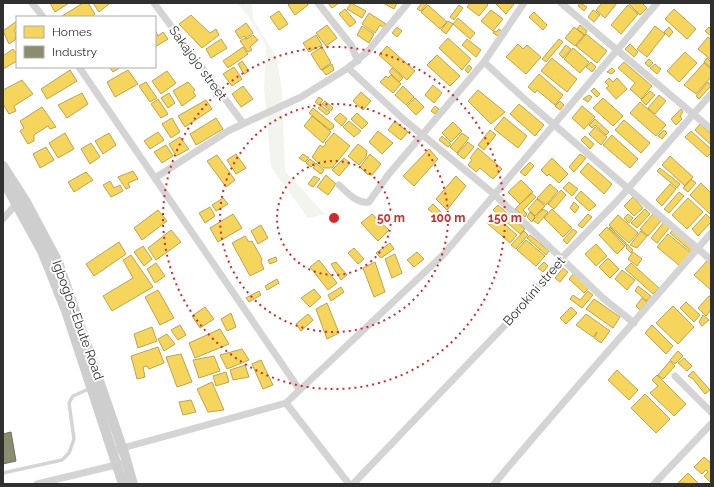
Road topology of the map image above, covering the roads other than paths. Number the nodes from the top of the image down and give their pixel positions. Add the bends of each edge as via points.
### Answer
1 (32, 3) edge
2 (154, 3) edge
3 (318, 3) edge
4 (408, 3) edge
5 (524, 3) edge
6 (561, 3) edge
7 (657, 3) edge
8 (42, 16) edge
9 (618, 50) junction
10 (358, 61) junction
11 (484, 62) junction
12 (80, 68) edge
13 (348, 68) junction
14 (711, 94) edge
15 (695, 114) junction
16 (243, 123) junction
17 (554, 124) junction
18 (711, 129) edge
19 (424, 134) junction
20 (3, 166) edge
21 (155, 178) junction
22 (3, 180) edge
23 (339, 185) dead end
24 (628, 188) junction
25 (495, 195) junction
26 (17, 203) junction
27 (3, 219) edge
28 (711, 233) edge
29 (698, 248) junction
30 (562, 258) junction
31 (711, 260) edge
32 (634, 323) junction
33 (675, 376) dead end
34 (92, 388) junction
35 (299, 389) junction
36 (286, 403) junction
37 (711, 412) edge
38 (711, 424) edge
39 (117, 450) junction
40 (122, 463) junction
41 (3, 473) edge
42 (36, 484) edge
43 (123, 484) edge
44 (133, 484) edge
45 (350, 484) edge
46 (353, 484) edge
47 (494, 484) edge
48 (654, 484) edge

1 - 8 street
2 - 16 street, Sakajojo street
3 - 10 street via 351,45
4 - 10 street
5 - 11 street
6 - 9 street
7 - 9 street
9 - 15 street
9 - 17 street
10 - 13 street
11 - 17 street
11 - 19 street
12 - 21 street
13 - 16 street via 302,98
13 - 19 street via 402,118
14 - 15 street, Borokini street
15 - 18 street
15 - 24 street, Borokini street
16 - 21 street
17 - 24 street
17 - 25 street
19 - 23 street via 388,175 369,202 358,200
19 - 25 street
20 - 39 main road, Igbogbo-Ebute Road via 26,202 58,262
21 - 35 street
22 - 26 main road, Igbogbo-Ebute Road
24 - 29 street
24 - 30 street, Borokini street
25 - 30 street
25 - 35 street via 444,254 388,309
26 - 27 street
26 - 34 main road, Igbogbo-Ebute Road via 45,257
28 - 29 street
29 - 31 street
29 - 32 street
30 - 32 street via 603,298
30 - 46 street, Borokini street via 488,344
32 - 47 street via 588,372
33 - 37 street
34 - 39 main road, Igbogbo-Ebute Road
34 - 41 lane via 73,396 69,403 74,438 69,453 62,460
35 - 36 street
36 - 39 street
36 - 45 street
38 - 48 street
39 - 40 main road, Igbogbo-Ebute Road
40 - 42 street
40 - 43 main road, Igbogbo-Ebute Road
40 - 44 main road, Igbogbo-Ebute Road

